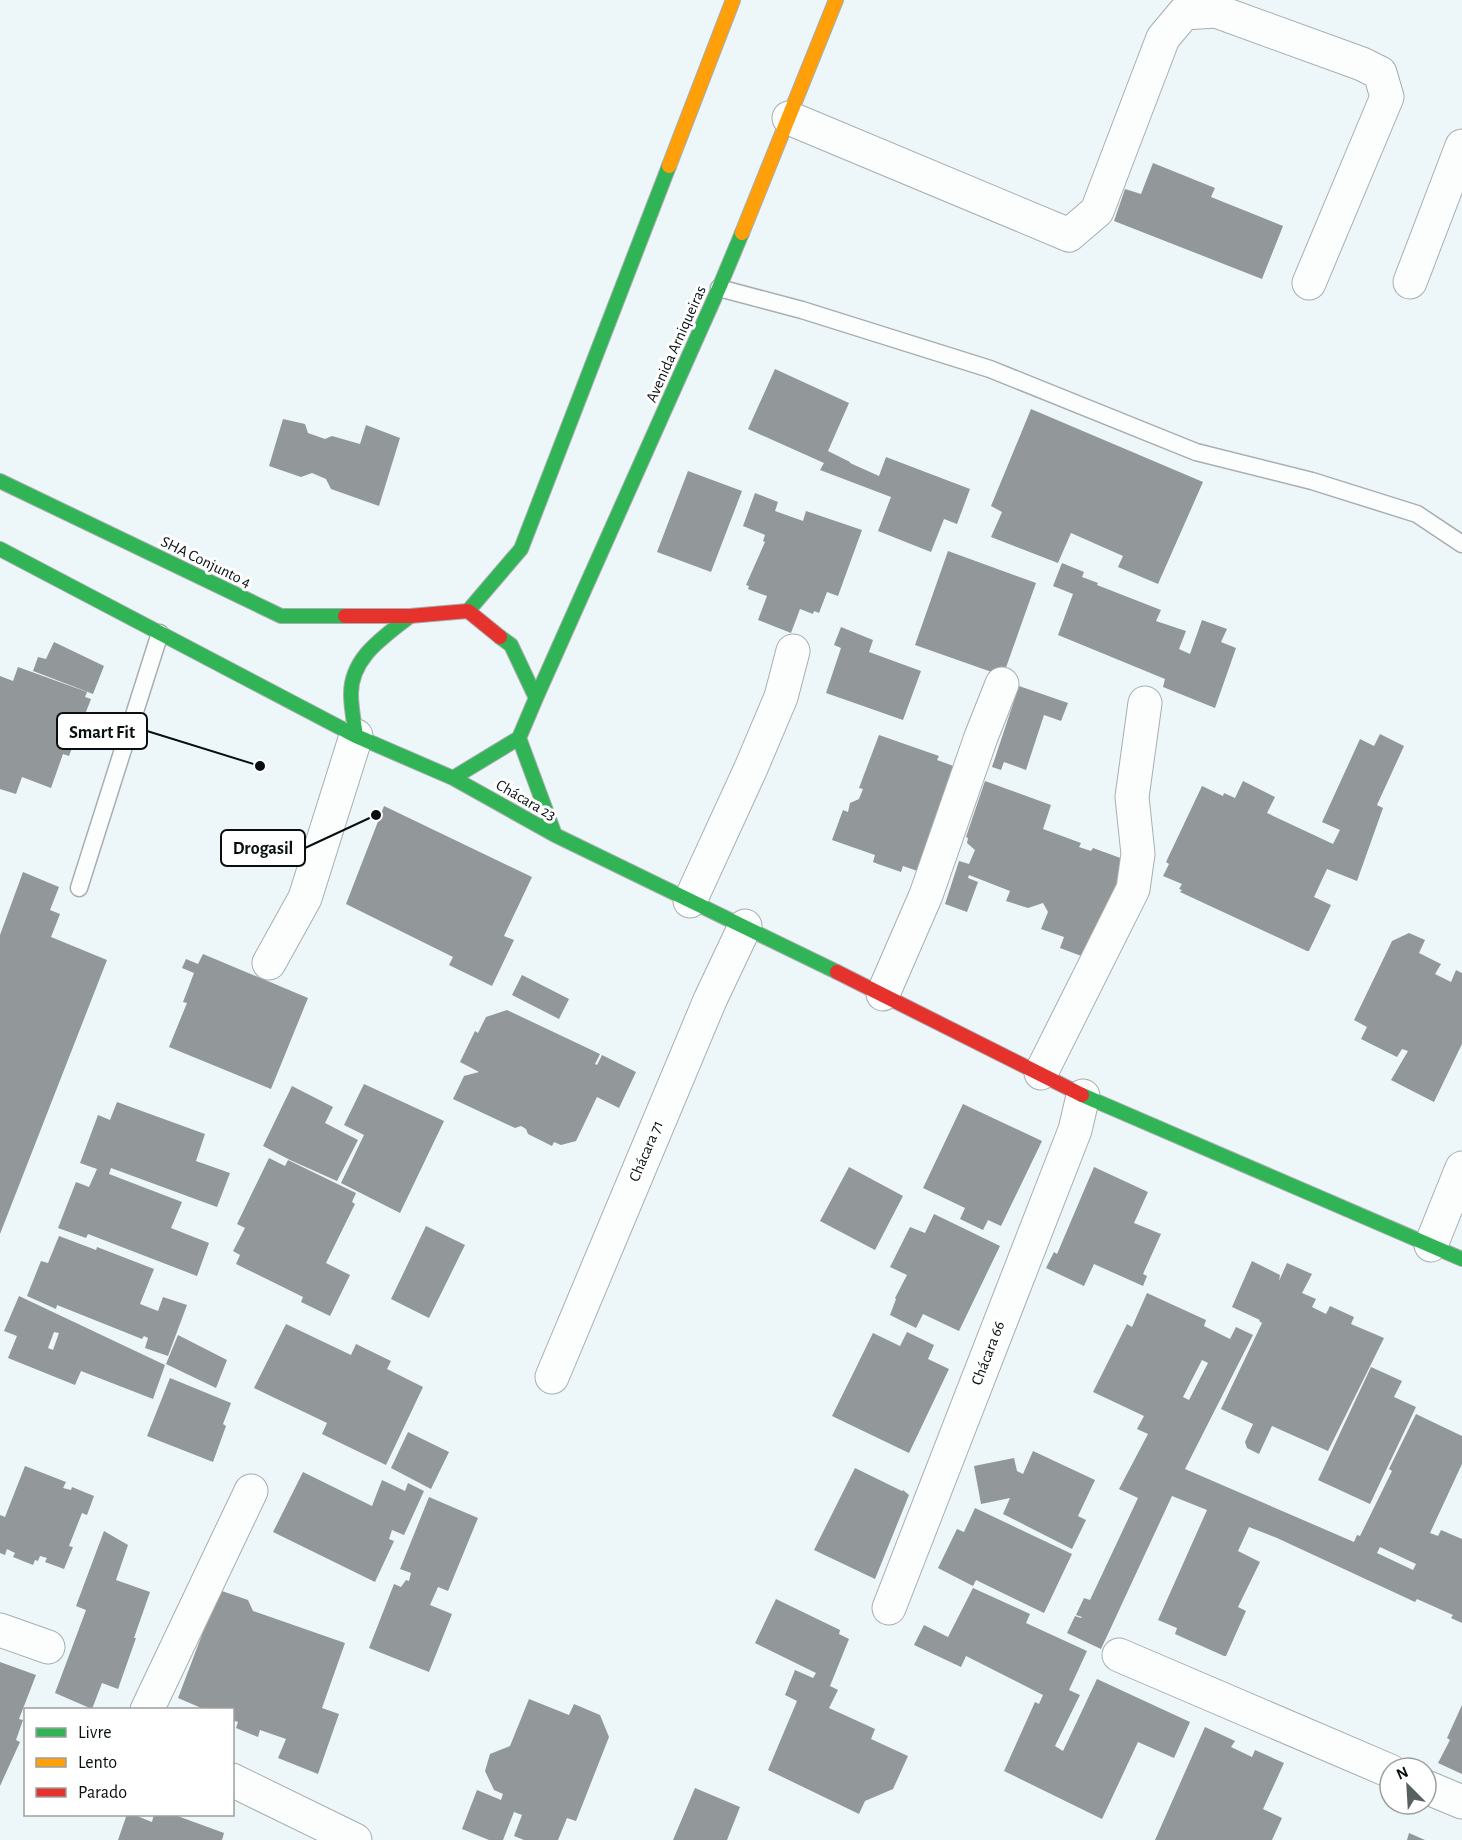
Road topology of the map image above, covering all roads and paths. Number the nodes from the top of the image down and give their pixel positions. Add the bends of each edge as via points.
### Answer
1 (733, 0) edge
2 (836, 0) edge
3 (789, 118) junction
4 (1462, 146) edge
5 (1410, 282) dead end
6 (1309, 283) dead end
7 (719, 288) junction
8 (0, 481) edge
9 (1462, 544) edge
10 (0, 549) edge
11 (468, 611) junction
12 (410, 616) junction
13 (160, 633) junction
14 (793, 651) dead end
15 (1002, 684) dead end
16 (536, 698) junction
17 (1145, 703) dead end
18 (356, 736) junction
19 (519, 738) junction
20 (453, 778) junction
21 (555, 835) junction
22 (79, 888) dead end
23 (690, 901) junction
24 (745, 926) junction
25 (269, 963) dead end
26 (884, 994) junction
27 (1041, 1073) junction
28 (1083, 1096) junction
29 (1462, 1168) edge
30 (1431, 1245) junction
31 (1462, 1259) edge
32 (552, 1377) dead end
33 (250, 1491) dead end
34 (889, 1608) dead end
35 (0, 1630) edge
36 (48, 1647) dead end
37 (1119, 1655) dead end
38 (148, 1708) edge
39 (1378, 1766) edge
40 (244, 1786) edge
41 (1438, 1792) edge
42 (1462, 1802) edge
43 (355, 1840) edge

1 - 11 street via 521,549
2 - 3 street, Avenida Arniqueiras
3 - 6 street via 1069,235 1097,211 1163,38 1184,13 1216,11 1380,73 1387,97
3 - 7 street, Avenida Arniqueiras
4 - 5 street
7 - 9 lane via 990,369 1196,452 1312,481 1417,514
7 - 16 street, Avenida Arniqueiras
8 - 12 street, SHA Conjunto 4 via 281,616
10 - 13 street
11 - 12 street
11 - 16 street via 511,645
12 - 18 street via 366,652 356,668 351,688
13 - 18 street
13 - 22 lane
14 - 23 street via 777,707
15 - 26 street via 926,895
16 - 19 street
17 - 27 street via 1132,797 1138,854 1133,890
18 - 20 street
18 - 25 street via 305,898
19 - 20 street
19 - 21 street, Chácara 23
20 - 21 street, Chácara 23
21 - 23 street
23 - 24 street
24 - 26 street
24 - 32 street, Chácara 71 via 710,1000
26 - 27 street
27 - 28 street
28 - 30 street
28 - 34 street, Chácara 66 via 1075,1130
29 - 30 street
30 - 31 street
33 - 38 street
35 - 36 street
37 - 39 street
40 - 43 street
41 - 42 street

